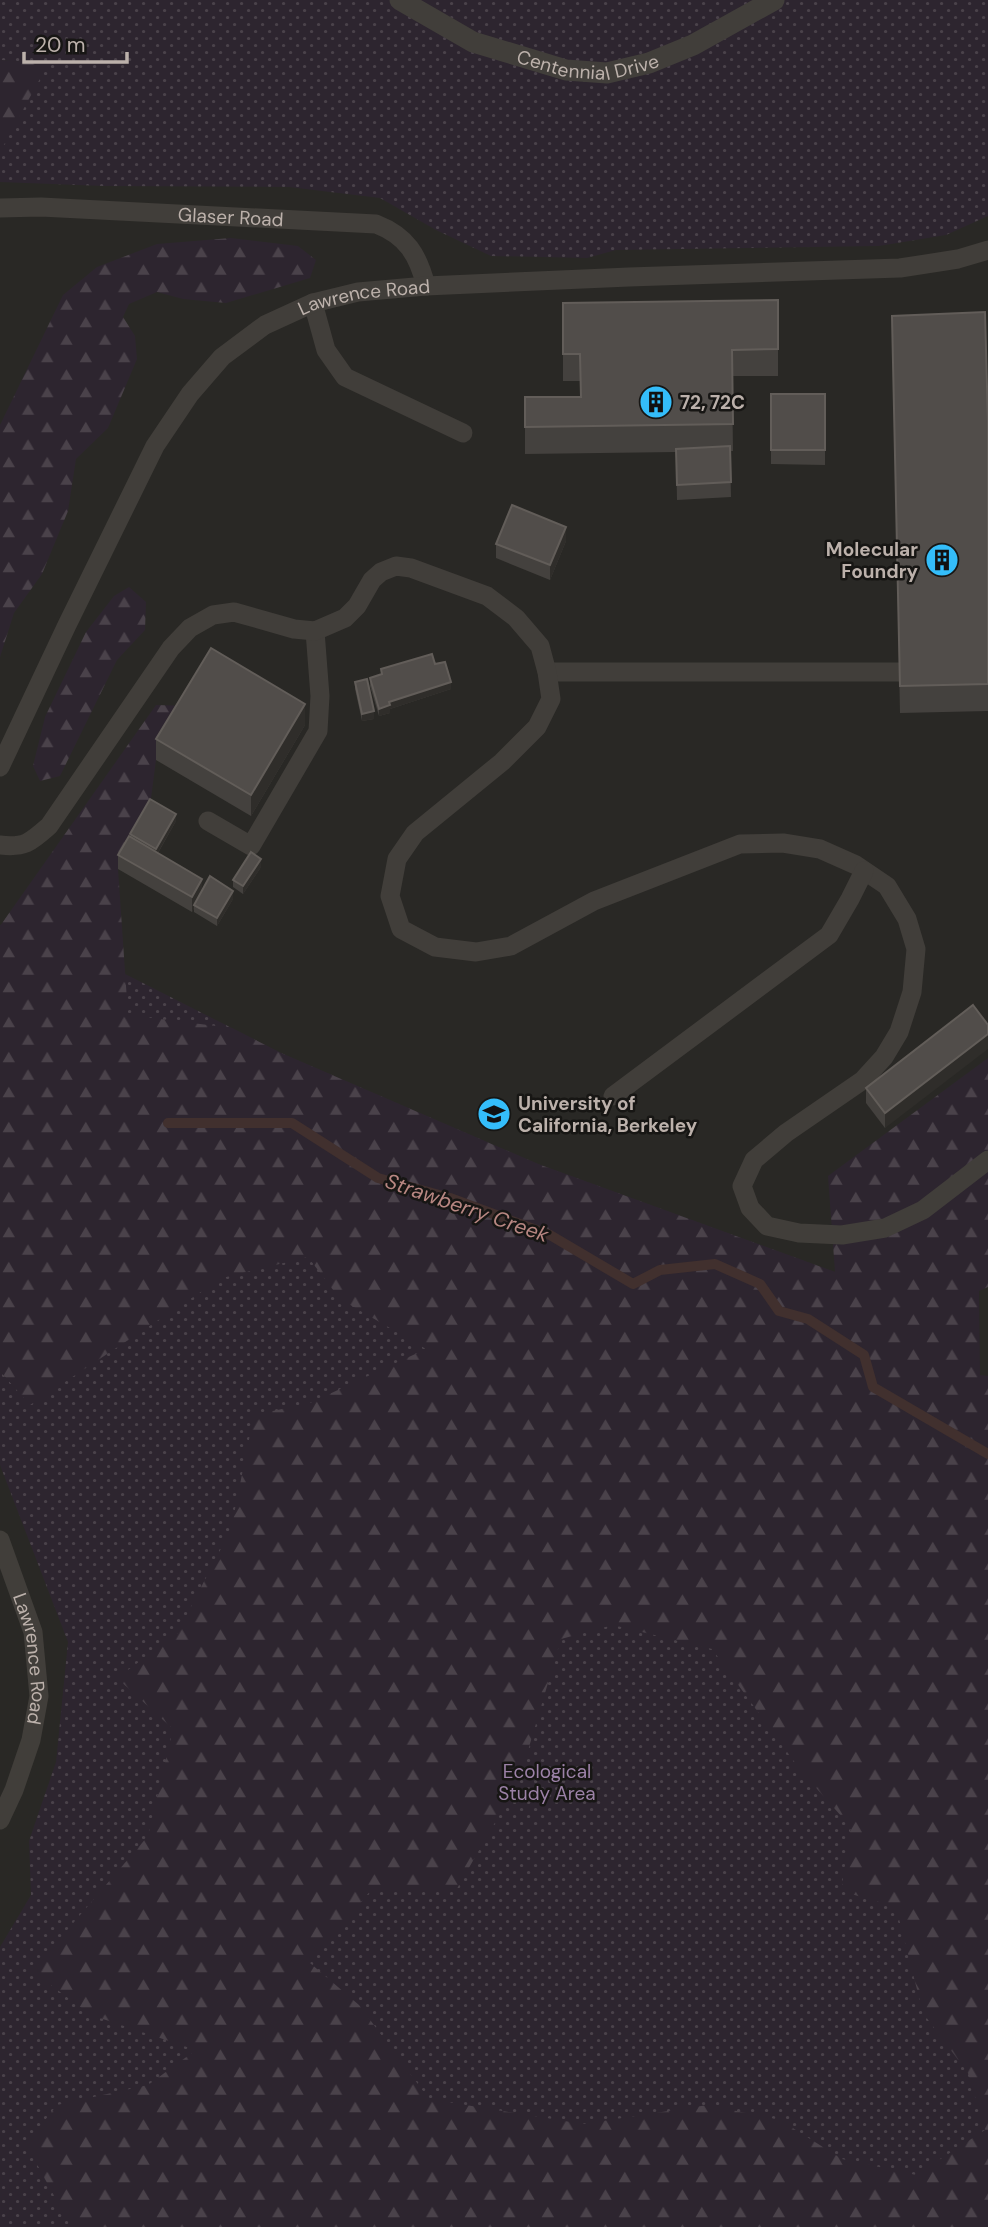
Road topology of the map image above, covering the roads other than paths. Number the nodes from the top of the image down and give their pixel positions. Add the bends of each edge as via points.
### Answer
1 (400, 0) edge
2 (774, 0) edge
3 (0, 208) edge
4 (988, 250) edge
5 (426, 286) junction
6 (313, 303) junction
7 (463, 433) dead end
8 (315, 631) junction
9 (547, 672) junction
10 (899, 672) edge
11 (0, 767) edge
12 (208, 821) dead end
13 (0, 845) edge
14 (864, 871) junction
15 (613, 1096) dead end
16 (988, 1160) edge
17 (0, 1539) edge
18 (0, 1820) edge

1 - 2 street, Centennial Drive via 473,42 566,70 607,73 693,45
3 - 5 lane, Glaser Road via 376,224 393,230 406,242
4 - 5 lane, Lawrence Road via 900,268
5 - 6 lane, Lawrence Road via 358,292
6 - 7 lane via 326,350 345,376
6 - 11 lane, Lawrence Road via 265,325 222,357 190,394 155,446
8 - 9 lane via 345,618 381,572 396,566 411,568 487,596 516,618 540,646
8 - 12 lane via 318,731 251,846
8 - 13 lane via 234,612 213,615 190,628 171,648 49,827 30,843
9 - 10 lane
9 - 14 lane via 551,699 537,727 415,833 397,859 390,896 401,929 435,947 476,952 511,946 594,901 740,844 783,843 820,849
14 - 15 lane via 829,934
14 - 16 lane via 887,886 908,919 916,949 912,992 899,1032 863,1080 754,1160 742,1186 750,1208 767,1226 799,1233 842,1235 885,1227 923,1210
17 - 18 lane, Lawrence Road via 33,1632 39,1696 31,1740

